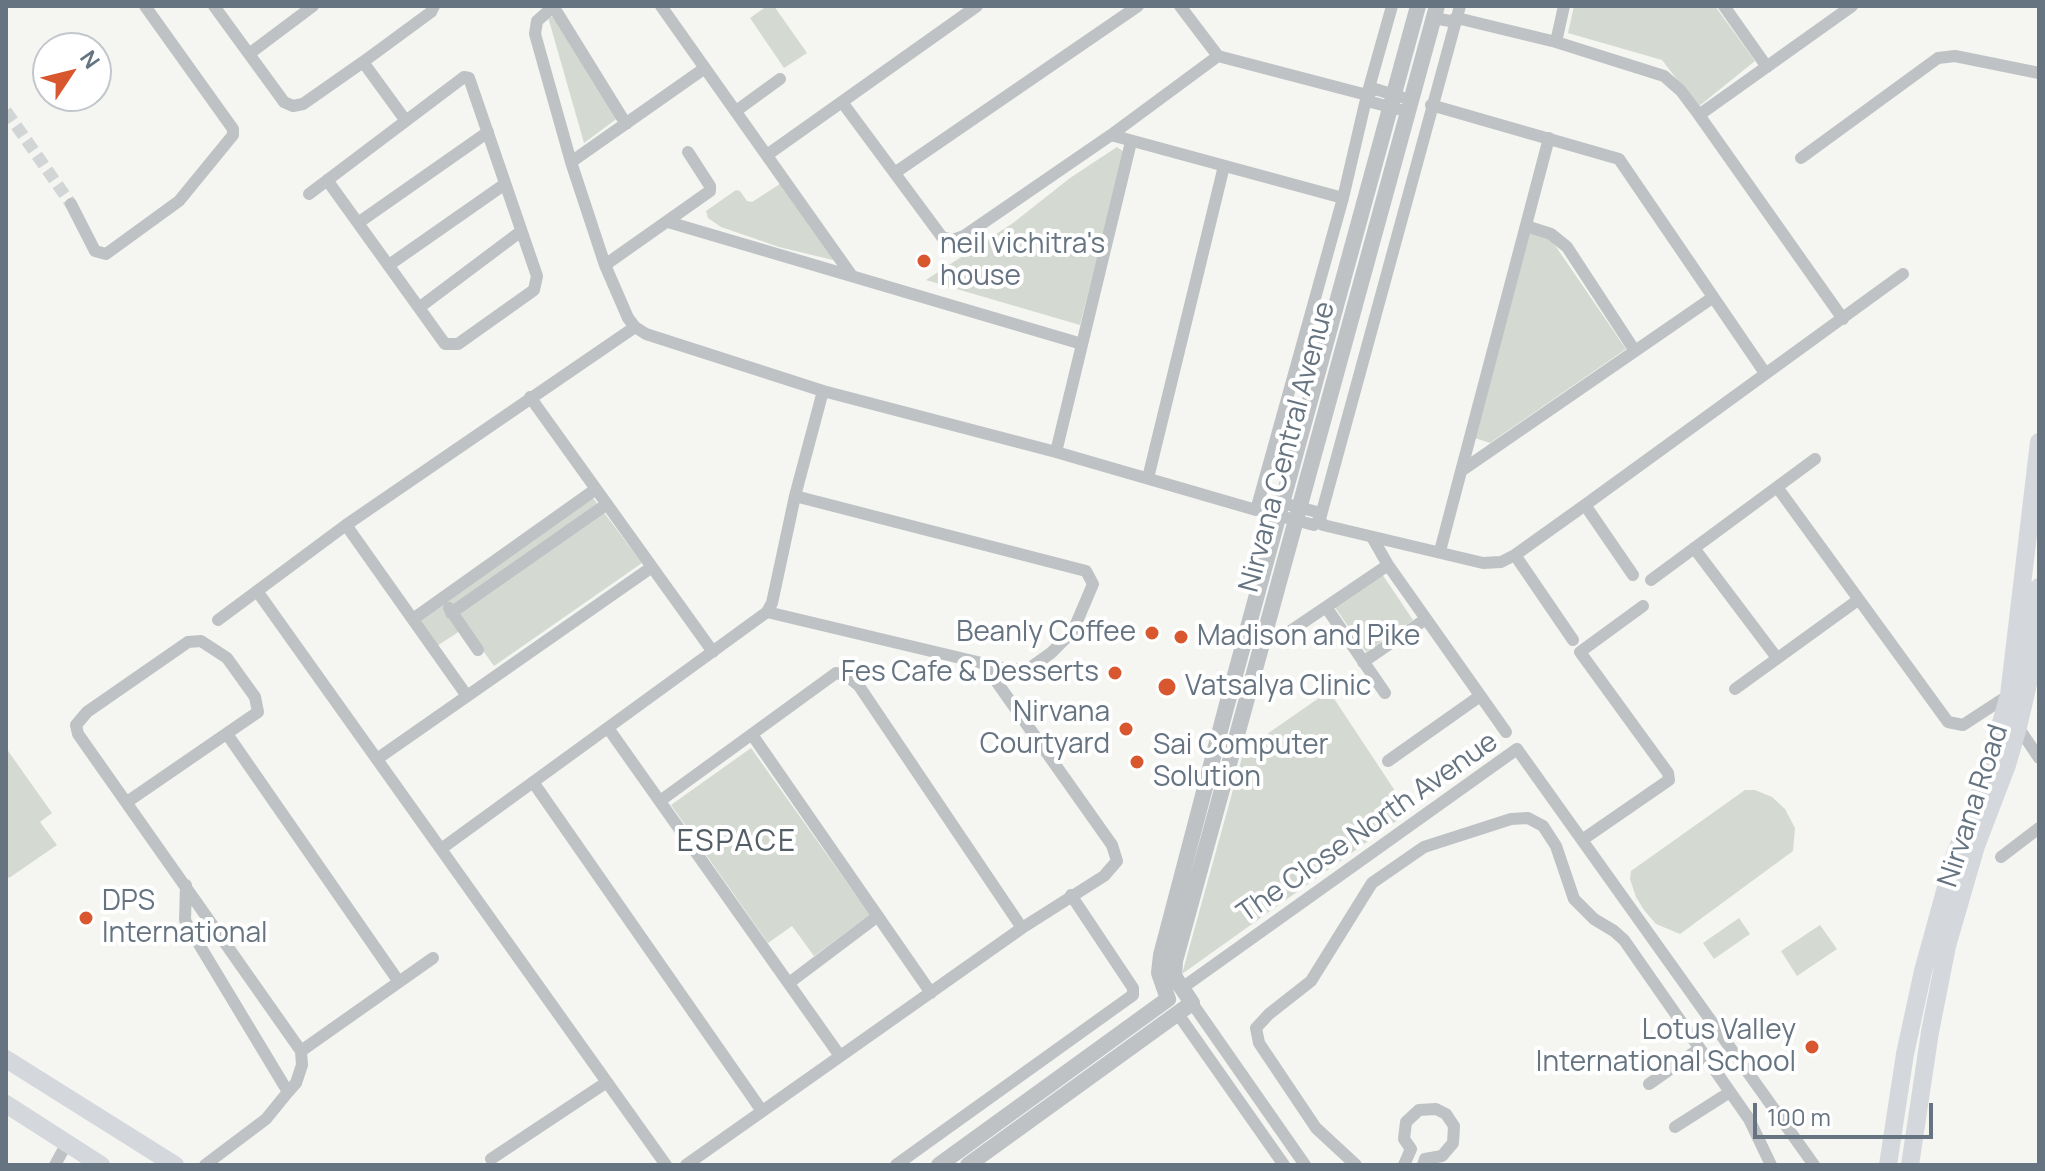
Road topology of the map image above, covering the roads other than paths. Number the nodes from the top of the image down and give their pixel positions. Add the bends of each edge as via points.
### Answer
1 (145, 6) edge
2 (214, 6) edge
3 (313, 6) edge
4 (434, 6) edge
5 (553, 6) edge
6 (661, 6) edge
7 (977, 6) edge
8 (1138, 6) edge
9 (1180, 6) edge
10 (1392, 6) edge
11 (1418, 6) edge
12 (1447, 6) edge
13 (1564, 6) edge
14 (1724, 6) edge
15 (1852, 6) edge
16 (1436, 12) edge
17 (1458, 12) edge
18 (1556, 42) junction
19 (249, 54) junction
20 (1218, 56) junction
21 (363, 62) junction
22 (1767, 67) junction
23 (705, 68) junction
24 (2039, 73) edge
25 (780, 79) dead end
26 (1367, 95) junction
27 (1392, 101) junction
28 (842, 102) junction
29 (1431, 105) junction
30 (1410, 106) junction
31 (736, 111) junction
32 (1699, 115) junction
33 (406, 121) junction
34 (626, 124) junction
35 (488, 132) junction
36 (1111, 135) junction
37 (1549, 138) junction
38 (1131, 142) junction
39 (688, 152) dead end
40 (767, 155) junction
41 (1801, 158) dead end
42 (571, 162) junction
43 (1224, 166) junction
44 (896, 172) junction
45 (327, 180) junction
46 (505, 184) junction
47 (309, 194) dead end
48 (1343, 198) junction
49 (71, 204) tunnel mouth
50 (668, 222) junction
51 (358, 223) junction
52 (1526, 226) junction
53 (520, 232) junction
54 (389, 265) junction
55 (605, 265) junction
56 (1903, 274) dead end
57 (852, 276) junction
58 (1712, 298) junction
59 (420, 307) junction
60 (1843, 319) junction
61 (635, 327) junction
62 (1082, 344) junction
63 (1635, 351) junction
64 (1765, 373) junction
65 (823, 391) junction
66 (530, 397) junction
67 (2039, 442) edge
68 (1056, 452) junction
69 (1815, 459) dead end
70 (1461, 471) junction
71 (1148, 478) junction
72 (1777, 487) junction
73 (596, 489) junction
74 (795, 496) junction
75 (1258, 503) junction
76 (607, 504) junction
77 (1585, 505) junction
78 (1288, 511) junction
79 (1320, 519) junction
80 (346, 525) junction
81 (1372, 537) junction
82 (1694, 548) junction
83 (1440, 551) junction
84 (1515, 555) junction
85 (1388, 565) junction
86 (652, 567) junction
87 (1633, 575) dead end
88 (1651, 580) dead end
89 (2039, 587) edge
90 (257, 591) junction
91 (443, 599) junction
92 (1858, 600) junction
93 (1643, 606) dead end
94 (1326, 607) junction
95 (767, 612) junction
96 (451, 613) junction
97 (413, 619) junction
98 (1426, 619) junction
99 (218, 620) dead end
100 (1289, 632) dead end
101 (1573, 640) dead end
102 (478, 650) dead end
103 (713, 652) junction
104 (1777, 658) junction
105 (1363, 662) junction
106 (984, 664) junction
107 (2035, 682) edge
108 (1735, 689) dead end
109 (1385, 693) dead end
110 (2009, 695) junction
111 (467, 696) junction
112 (1480, 696) junction
113 (2018, 727) junction
114 (608, 728) junction
115 (1506, 732) dead end
116 (227, 734) junction
117 (753, 736) junction
118 (2039, 758) edge
119 (377, 759) junction
120 (1388, 761) dead end
121 (533, 782) junction
122 (660, 801) junction
123 (127, 802) junction
124 (2039, 828) edge
125 (1582, 840) junction
126 (441, 849) junction
127 (2001, 857) dead end
128 (186, 885) junction
129 (1071, 895) junction
130 (878, 916) junction
131 (1022, 928) junction
132 (433, 958) dead end
133 (399, 982) junction
134 (789, 983) junction
135 (1182, 988) junction
136 (931, 993) junction
137 (1168, 999) junction
138 (1192, 1003) junction
139 (1178, 1014) junction
140 (1699, 1049) junction
141 (301, 1051) junction
142 (840, 1056) junction
143 (6, 1059) edge
144 (607, 1082) junction
145 (1649, 1084) dead end
146 (288, 1092) junction
147 (1730, 1092) junction
148 (6, 1104) edge
149 (762, 1111) junction
150 (1675, 1127) dead end
151 (67, 1143) junction
152 (491, 1159) dead end
153 (1424, 1162) edge
154 (55, 1165) edge
155 (101, 1165) edge
156 (175, 1165) edge
157 (205, 1165) edge
158 (666, 1165) edge
159 (686, 1165) edge
160 (896, 1165) edge
161 (939, 1165) edge
162 (968, 1165) edge
163 (1284, 1165) edge
164 (1305, 1165) edge
165 (1356, 1165) edge
166 (1404, 1165) edge
167 (1771, 1165) edge
168 (1814, 1165) edge
169 (1888, 1165) edge
170 (1910, 1165) edge

1 - 49 street via 233,129 231,141 179,201 106,254 95,251
2 - 19 street
3 - 19 street
4 - 21 street
5 - 34 street
5 - 42 street via 537,21 535,34
6 - 23 street
7 - 28 street
8 - 44 street
9 - 20 street
10 - 26 street
11 - 27 street, Nirvana Central Avenue
12 - 17 street
13 - 18 street
14 - 22 street
15 - 22 street
16 - 17 street via 1450,21
16 - 30 street, Nirvana Central Avenue
17 - 18 street
17 - 29 street
18 - 32 street via 1664,76
19 - 21 street via 284,102 293,106
20 - 26 street
20 - 36 street
21 - 33 street
22 - 32 street
23 - 31 street
23 - 34 street
24 - 41 street via 1955,56 1938,58
25 - 31 street
26 - 27 street via 1371,102
26 - 48 street
27 - 30 street
27 - 78 street, Nirvana Central Avenue
28 - 40 street
28 - 44 street
29 - 37 street
29 - 79 street
30 - 78 street, Nirvana Central Avenue
31 - 40 street
32 - 60 street
33 - 35 street via 464,77 472,83
33 - 45 street
34 - 42 street
35 - 46 street
35 - 51 street
36 - 38 street
36 - 44 street via 953,240 942,237
37 - 52 street
37 - 58 street via 1619,159
38 - 43 street
38 - 62 street
39 - 50 street via 710,191
40 - 57 street
42 - 55 street
43 - 48 street
43 - 71 street
45 - 47 street
45 - 51 street
46 - 53 street
46 - 54 street
48 - 75 street
50 - 55 street
50 - 57 street
51 - 54 street
52 - 63 street via 1551,234 1567,247
52 - 70 street
53 - 59 street
53 - 59 street via 537,276 534,290 452,346 445,344
54 - 59 street
55 - 61 street
56 - 60 street
57 - 62 street
58 - 63 street
58 - 64 street
60 - 64 street
61 - 65 street
61 - 66 street
62 - 68 street
63 - 70 street
64 - 77 street
65 - 68 street
65 - 74 street
66 - 73 street
66 - 80 street
67 - 110 main road, Nirvana Road
68 - 71 street
69 - 72 street
70 - 83 street
71 - 75 street via 1256,510
72 - 82 street
72 - 92 street
73 - 76 street
73 - 91 street
74 - 95 street
74 - 106 street via 1086,571 1093,584 1073,631 1051,653 1030,668
75 - 78 street via 1265,512
76 - 86 street
76 - 96 street
77 - 84 street
77 - 87 street
78 - 79 street via 1317,512
78 - 135 street, Nirvana Central Avenue via 1175,961 1174,976
78 - 137 street, Nirvana Central Avenue via 1161,955 1159,973
79 - 81 street via 1323,525
80 - 90 street
80 - 97 street
81 - 83 street
81 - 85 street, The Close North Avenue
82 - 88 street
82 - 104 street
83 - 84 street via 1483,563
84 - 101 street
85 - 94 street
85 - 98 street, The Close North Avenue
86 - 103 street
86 - 111 street
89 - 107 main road, Nirvana Road
90 - 99 street
90 - 119 street
91 - 96 street
91 - 97 street
92 - 104 street
92 - 110 street via 1948,722 1963,725
93 - 125 street via 1580,652 1669,780
94 - 100 street
94 - 105 street
95 - 103 street
95 - 106 street
96 - 102 street
97 - 111 street
98 - 105 street
98 - 112 street, The Close North Avenue
103 - 114 street
104 - 108 street
105 - 109 street
106 - 129 street via 1116,852 1117,861 1104,876
107 - 110 street
107 - 113 main road, Nirvana Road
110 - 169 main road, Nirvana Road via 1923,971
111 - 119 street
112 - 115 street, The Close North Avenue
112 - 120 street
113 - 118 street
113 - 170 main road, Nirvana Road via 1947,946
114 - 121 street
114 - 122 street
116 - 123 street
116 - 123 street via 258,712 258,703 223,654 196,639 97,704 76,725
116 - 133 street
117 - 122 street
117 - 130 street
117 - 131 street via 836,673 847,676 859,686
119 - 126 street
121 - 126 street
121 - 149 street
122 - 134 street
123 - 128 street
124 - 127 street
125 - 135 street, The Close North Avenue via 1517,749
125 - 168 street, The Close North Avenue
126 - 144 street
128 - 141 street
128 - 146 street via 185,920
129 - 131 street
129 - 160 street via 1133,995
130 - 134 street
130 - 136 street
131 - 136 street
132 - 133 street
133 - 141 street
134 - 142 street
135 - 137 street
135 - 138 street, Nirvana Central Avenue
136 - 142 street
137 - 139 street
137 - 161 street
138 - 139 street
138 - 164 street
139 - 162 street
139 - 163 street
140 - 145 street
140 - 147 street
140 - 165 street via 1624,940 1574,899 1556,846 1543,826 1528,818 1511,819 1424,847 1372,883 1311,981 1256,1028 1259,1043 1316,1128
141 - 146 street via 302,1065
142 - 149 street
143 - 156 main road
144 - 152 street
144 - 158 street
146 - 157 street via 266,1119
147 - 150 street
147 - 167 street
148 - 151 main road
149 - 159 street
151 - 154 street
151 - 155 main road
153 - 166 street via 1442,1156 1453,1143 1454,1126 1444,1112 1427,1108 1412,1115 1404,1130 1411,1149

